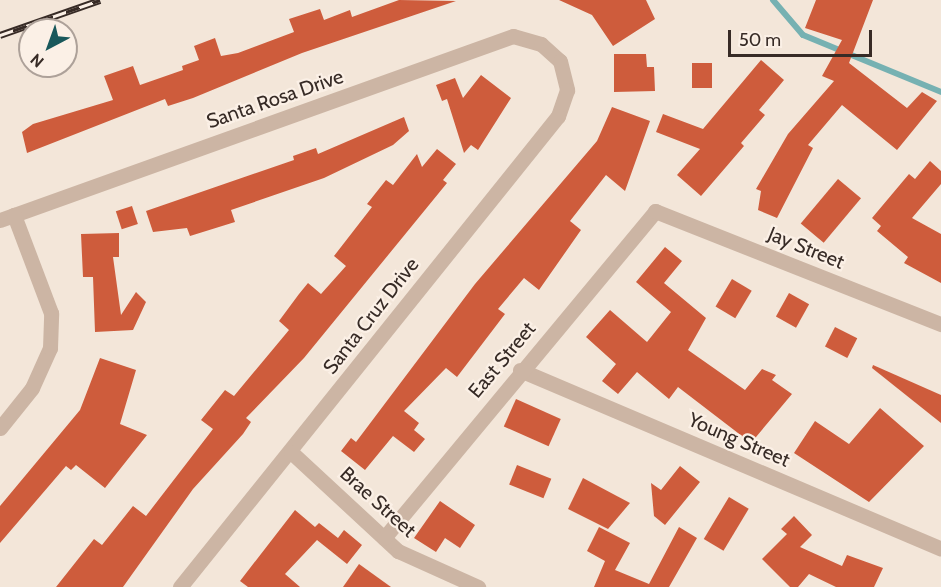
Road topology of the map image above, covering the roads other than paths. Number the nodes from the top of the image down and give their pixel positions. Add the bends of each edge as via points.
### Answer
1 (560, 61) joint
2 (655, 211) joint
3 (7, 217) edge
4 (941, 324) edge
5 (520, 370) junction
6 (0, 428) edge
7 (291, 452) junction
8 (384, 538) junction
9 (941, 549) edge
10 (180, 587) edge
11 (478, 587) edge

1 - 3 street, Santa Rosa Drive via 541,44 513,36
1 - 7 street, Santa Cruz Drive via 567,90 558,116
2 - 4 street, Jay Street
2 - 5 street, East Street
3 - 6 street via 51,313 50,348 32,388
5 - 8 street, East Street
5 - 9 street, Young Street
7 - 8 street, Brae Street
7 - 10 street, Santa Cruz Drive
8 - 11 street, Brae Street via 417,561

